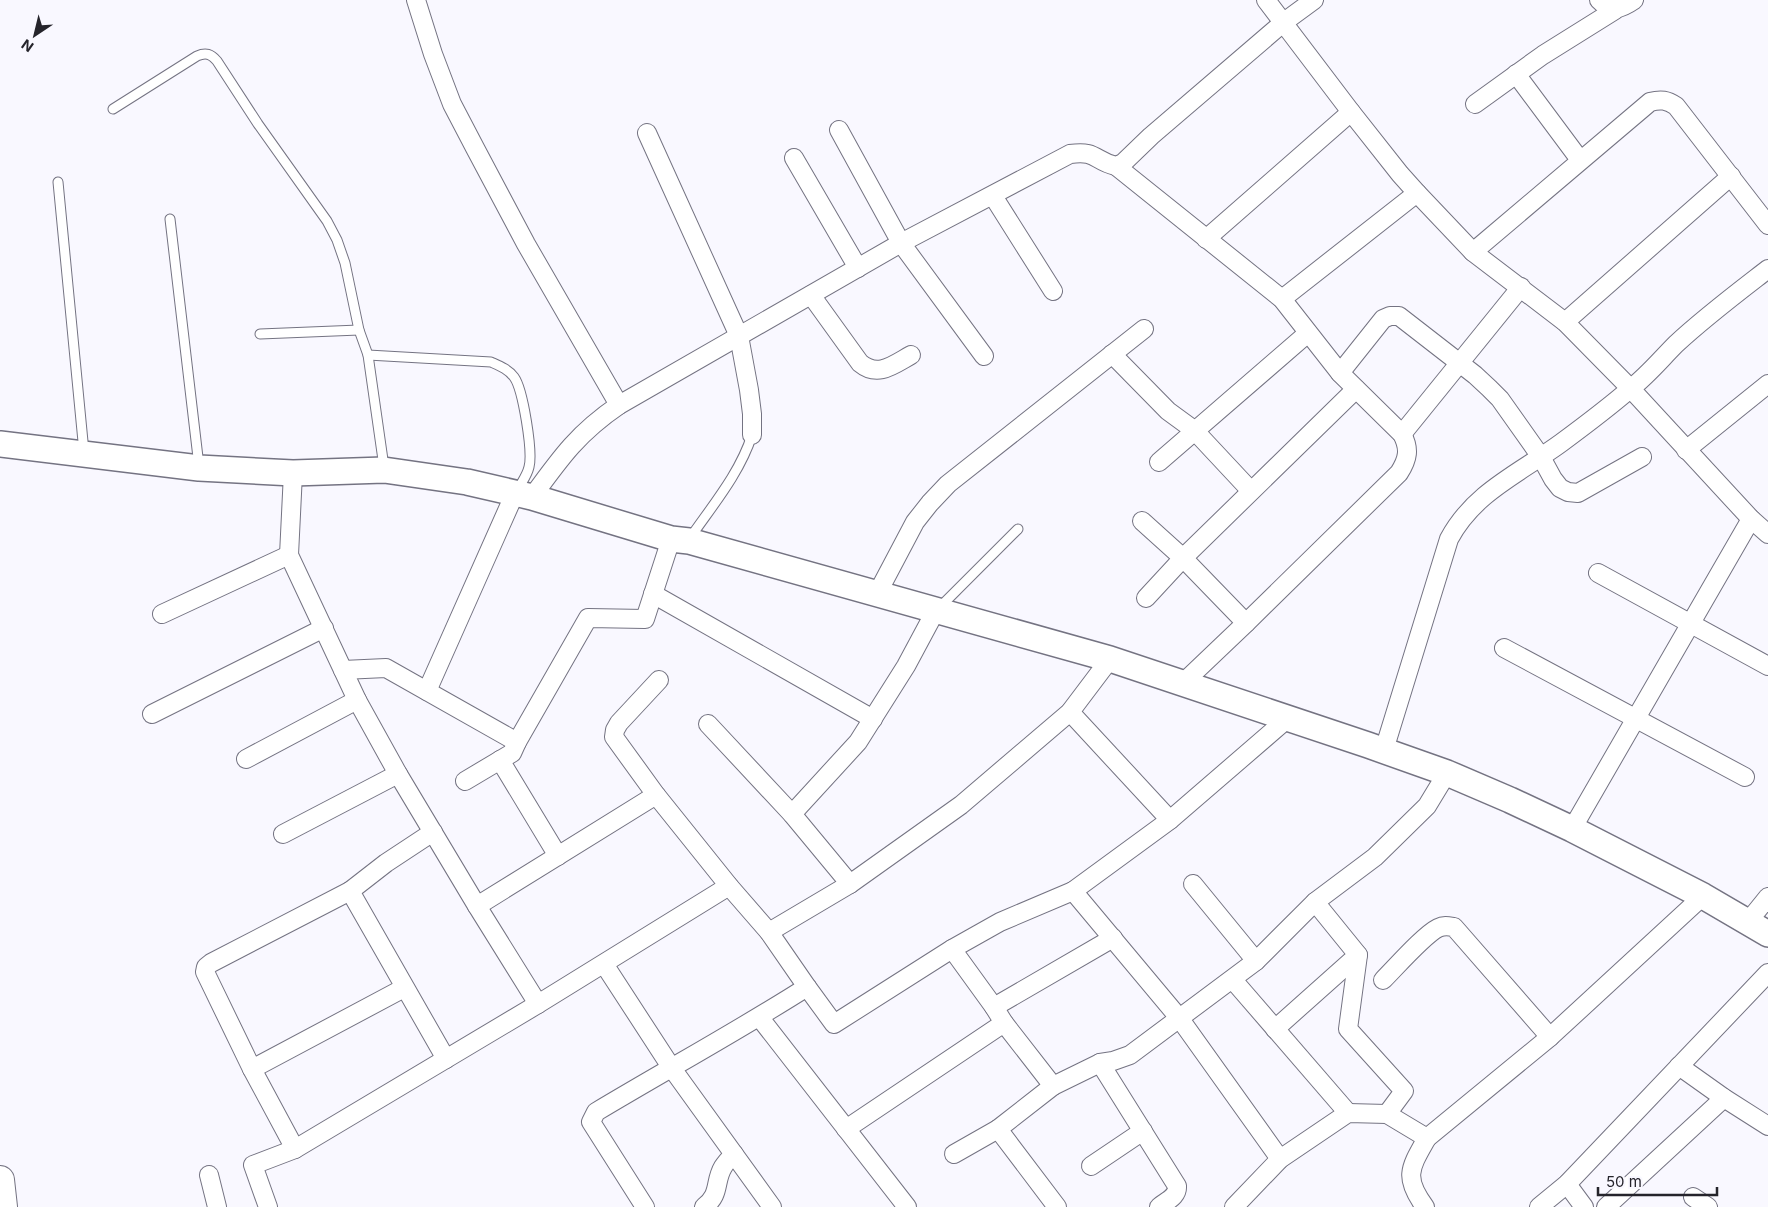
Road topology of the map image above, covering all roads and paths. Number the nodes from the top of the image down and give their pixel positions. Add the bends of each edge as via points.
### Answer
1 (416, 0) edge
2 (1266, 0) edge
3 (1314, 0) edge
4 (1599, 0) edge
5 (1634, 0) edge
6 (1615, 10) junction
7 (1284, 22) junction
8 (1516, 74) junction
9 (1474, 104) dead end
10 (113, 109) dead end
11 (1351, 112) junction
12 (839, 130) dead end
13 (647, 133) dead end
14 (794, 158) dead end
15 (1580, 160) junction
16 (1116, 166) junction
17 (1731, 176) junction
18 (58, 182) dead end
19 (1417, 193) junction
20 (993, 196) junction
21 (170, 219) dead end
22 (1768, 225) edge
23 (1206, 239) junction
24 (901, 243) junction
25 (1474, 252) junction
26 (858, 268) junction
27 (1768, 269) edge
28 (1521, 287) junction
29 (1053, 291) dead end
30 (811, 295) junction
31 (1282, 299) junction
32 (1565, 322) junction
33 (1144, 329) dead end
34 (359, 330) junction
35 (1308, 333) junction
36 (260, 334) dead end
37 (739, 336) junction
38 (1112, 354) junction
39 (368, 355) junction
40 (911, 355) dead end
41 (984, 356) dead end
42 (1459, 363) junction
43 (1340, 373) junction
44 (1768, 384) edge
45 (1356, 389) junction
46 (1631, 389) junction
47 (619, 405) junction
48 (1194, 430) junction
49 (1402, 434) junction
50 (752, 435) joint
51 (0, 444) edge
52 (1686, 450) junction
53 (84, 454) junction
54 (1541, 457) junction
55 (1642, 457) dead end
56 (1159, 462) dead end
57 (199, 468) junction
58 (384, 470) junction
59 (293, 473) junction
60 (1251, 491) junction
61 (524, 495) junction
62 (1751, 519) junction
63 (1142, 521) dead end
64 (1018, 530) dead end
65 (1768, 534) edge
66 (680, 540) junction
67 (289, 554) junction
68 (1183, 558) junction
69 (1598, 573) dead end
70 (654, 594) junction
71 (877, 594) junction
72 (1146, 598) dead end
73 (936, 610) junction
74 (162, 614) dead end
75 (1246, 623) junction
76 (1690, 623) junction
77 (324, 628) junction
78 (1504, 648) dead end
79 (1110, 659) junction
80 (1768, 666) edge
81 (343, 670) junction
82 (659, 680) dead end
83 (1183, 683) junction
84 (427, 691) junction
85 (357, 700) junction
86 (1070, 712) junction
87 (152, 714) dead end
88 (1637, 718) junction
89 (874, 719) junction
90 (1287, 719) junction
91 (708, 724) dead end
92 (517, 742) junction
93 (1384, 750) junction
94 (246, 758) dead end
95 (500, 760) junction
96 (1447, 773) junction
97 (398, 774) junction
98 (1745, 777) dead end
99 (465, 781) dead end
100 (656, 795) junction
101 (792, 814) junction
102 (1170, 820) junction
103 (1572, 829) junction
104 (433, 832) junction
105 (283, 834) dead end
106 (558, 856) junction
107 (850, 884) junction
108 (1193, 884) dead end
109 (729, 886) junction
110 (350, 890) junction
111 (1073, 890) junction
112 (1702, 896) junction
113 (1768, 897) edge
114 (1315, 902) junction
115 (477, 906) junction
116 (1757, 928) edge
117 (769, 932) junction
118 (1113, 938) junction
119 (952, 950) junction
120 (1358, 955) junction
121 (1256, 961) junction
122 (604, 964) junction
123 (1768, 973) edge
124 (1233, 980) junction
125 (1383, 980) dead end
126 (807, 987) junction
127 (404, 988) junction
128 (538, 1004) junction
129 (994, 1007) junction
130 (760, 1018) junction
131 (1180, 1019) junction
132 (1004, 1023) junction
133 (1275, 1029) junction
134 (1550, 1037) junction
135 (446, 1059) junction
136 (1100, 1063) junction
137 (1678, 1066) junction
138 (671, 1067) junction
139 (252, 1069) junction
140 (1053, 1086) junction
141 (1724, 1098) junction
142 (1348, 1113) junction
143 (1387, 1114) junction
144 (1768, 1126) edge
145 (846, 1129) junction
146 (998, 1129) junction
147 (1143, 1132) junction
148 (1427, 1138) junction
149 (295, 1149) junction
150 (734, 1154) junction
151 (954, 1154) dead end
152 (1280, 1159) junction
153 (1091, 1166) dead end
154 (209, 1175) dead end
155 (0, 1180) edge
156 (1567, 1184) junction
157 (1694, 1197) dead end
158 (3, 1207) edge
159 (216, 1207) edge
160 (268, 1207) edge
161 (645, 1207) edge
162 (704, 1207) edge
163 (772, 1207) edge
164 (907, 1207) edge
165 (1056, 1207) edge
166 (1158, 1207) edge
167 (1234, 1207) edge
168 (1425, 1207) edge
169 (1539, 1207) edge
170 (1584, 1207) edge
171 (1606, 1207) edge
172 (1708, 1207) edge

1 - 47 street via 449,96 474,148
2 - 7 street
3 - 7 street
4 - 6 street
5 - 6 street
6 - 8 street
7 - 11 street
7 - 16 street
8 - 9 street
8 - 15 street
10 - 34 lane via 197,56 214,56 327,221 344,263
11 - 19 street
11 - 23 street
12 - 24 street
13 - 37 street
14 - 26 street
15 - 17 street via 1650,102 1658,99 1676,106
15 - 25 street
16 - 20 street via 1093,154 1070,154
16 - 23 street
17 - 22 street
17 - 32 street
18 - 53 lane
19 - 25 street
19 - 31 street
20 - 24 street
20 - 29 street
21 - 57 lane
23 - 31 street
24 - 26 street
24 - 41 street
25 - 28 street
26 - 30 street
27 - 46 street via 1698,325
28 - 32 street
28 - 42 street
30 - 37 street
30 - 40 street via 860,363 868,369 889,367
31 - 35 street
32 - 46 street
33 - 38 street
34 - 36 lane
34 - 39 lane
35 - 43 street
35 - 48 street
37 - 47 street
37 - 50 street via 749,390
38 - 48 street via 1162,405
38 - 71 street via 948,484 915,522
39 - 58 lane
39 - 61 lane via 492,362 504,368 514,377 521,391 531,456
42 - 43 street via 1403,319 1390,316 1374,329
42 - 49 street
42 - 54 street via 1500,399
43 - 45 street
44 - 52 street
45 - 49 street
45 - 60 street
46 - 52 street
46 - 54 street
47 - 61 street via 579,436
48 - 56 street
48 - 60 street
49 - 75 street via 1408,453 1399,473
50 - 66 lane via 739,466
51 - 53 street
52 - 62 street
53 - 57 street
54 - 55 street via 1560,488 1578,493
54 - 93 street via 1486,494 1457,524 1444,554
57 - 59 street
58 - 59 street
58 - 61 street via 467,482
59 - 67 street
60 - 68 street
61 - 66 street
61 - 84 street
62 - 65 street
62 - 76 street
63 - 68 street
64 - 73 lane
66 - 70 street
66 - 71 street
67 - 74 street
67 - 77 street
68 - 72 street
68 - 75 street
69 - 76 street
70 - 89 street
70 - 92 street via 645,619 588,618
71 - 73 street
73 - 79 street
73 - 89 street
75 - 83 street
76 - 80 street
76 - 88 street
77 - 81 street
77 - 87 street
78 - 88 street
79 - 83 street
79 - 86 street
81 - 84 street via 386,668
81 - 85 street
82 - 100 street via 619,723 614,737
83 - 90 street
84 - 92 street
85 - 94 street
85 - 97 street
86 - 102 street
86 - 107 street via 961,805
88 - 98 street
88 - 103 street
89 - 101 street via 858,742
90 - 93 street
90 - 102 street
91 - 101 street
92 - 95 street via 512,753
93 - 96 street
95 - 99 street
95 - 106 street
96 - 103 street
96 - 114 street via 1427,806 1406,828 1375,857
97 - 104 street
97 - 105 street
100 - 106 street
100 - 109 street
101 - 107 street
102 - 111 street
103 - 112 street
104 - 110 street
104 - 115 street
106 - 115 street
107 - 117 street
108 - 121 street
109 - 117 street
109 - 122 street
110 - 127 street
110 - 139 street via 206,967 205,972
111 - 118 street
111 - 119 street via 1000,922
112 - 116 street
112 - 134 street
113 - 116 street
114 - 120 street
114 - 121 street
115 - 128 street
117 - 126 street
118 - 129 street
118 - 131 street
119 - 126 street via 834,1024
119 - 129 street
120 - 133 street
120 - 143 street via 1348,1029 1404,1091
121 - 124 street
122 - 128 street
122 - 138 street
123 - 137 street
124 - 131 street
124 - 133 street
125 - 134 street via 1438,928 1454,927
126 - 130 street
127 - 135 street
127 - 139 street
128 - 135 street
129 - 132 street
130 - 138 street
130 - 145 street
131 - 136 street via 1130,1055
131 - 152 street
132 - 140 street
132 - 145 street
133 - 142 street
134 - 148 street
135 - 149 street
136 - 140 street
136 - 147 street
137 - 141 street
137 - 156 street
138 - 150 street
138 - 161 street via 596,1112 591,1122
139 - 149 street
140 - 146 street
141 - 144 street
141 - 171 street
142 - 143 street
142 - 152 street
143 - 148 street
145 - 164 street
146 - 151 street
146 - 165 street
147 - 153 street
147 - 166 street via 1177,1186 1174,1195
148 - 168 street via 1412,1166 1411,1180
149 - 160 street via 253,1165
150 - 162 street via 722,1168 715,1195
150 - 163 street
152 - 167 street
154 - 159 street
155 - 158 main road
156 - 169 street
156 - 170 street
157 - 172 street

